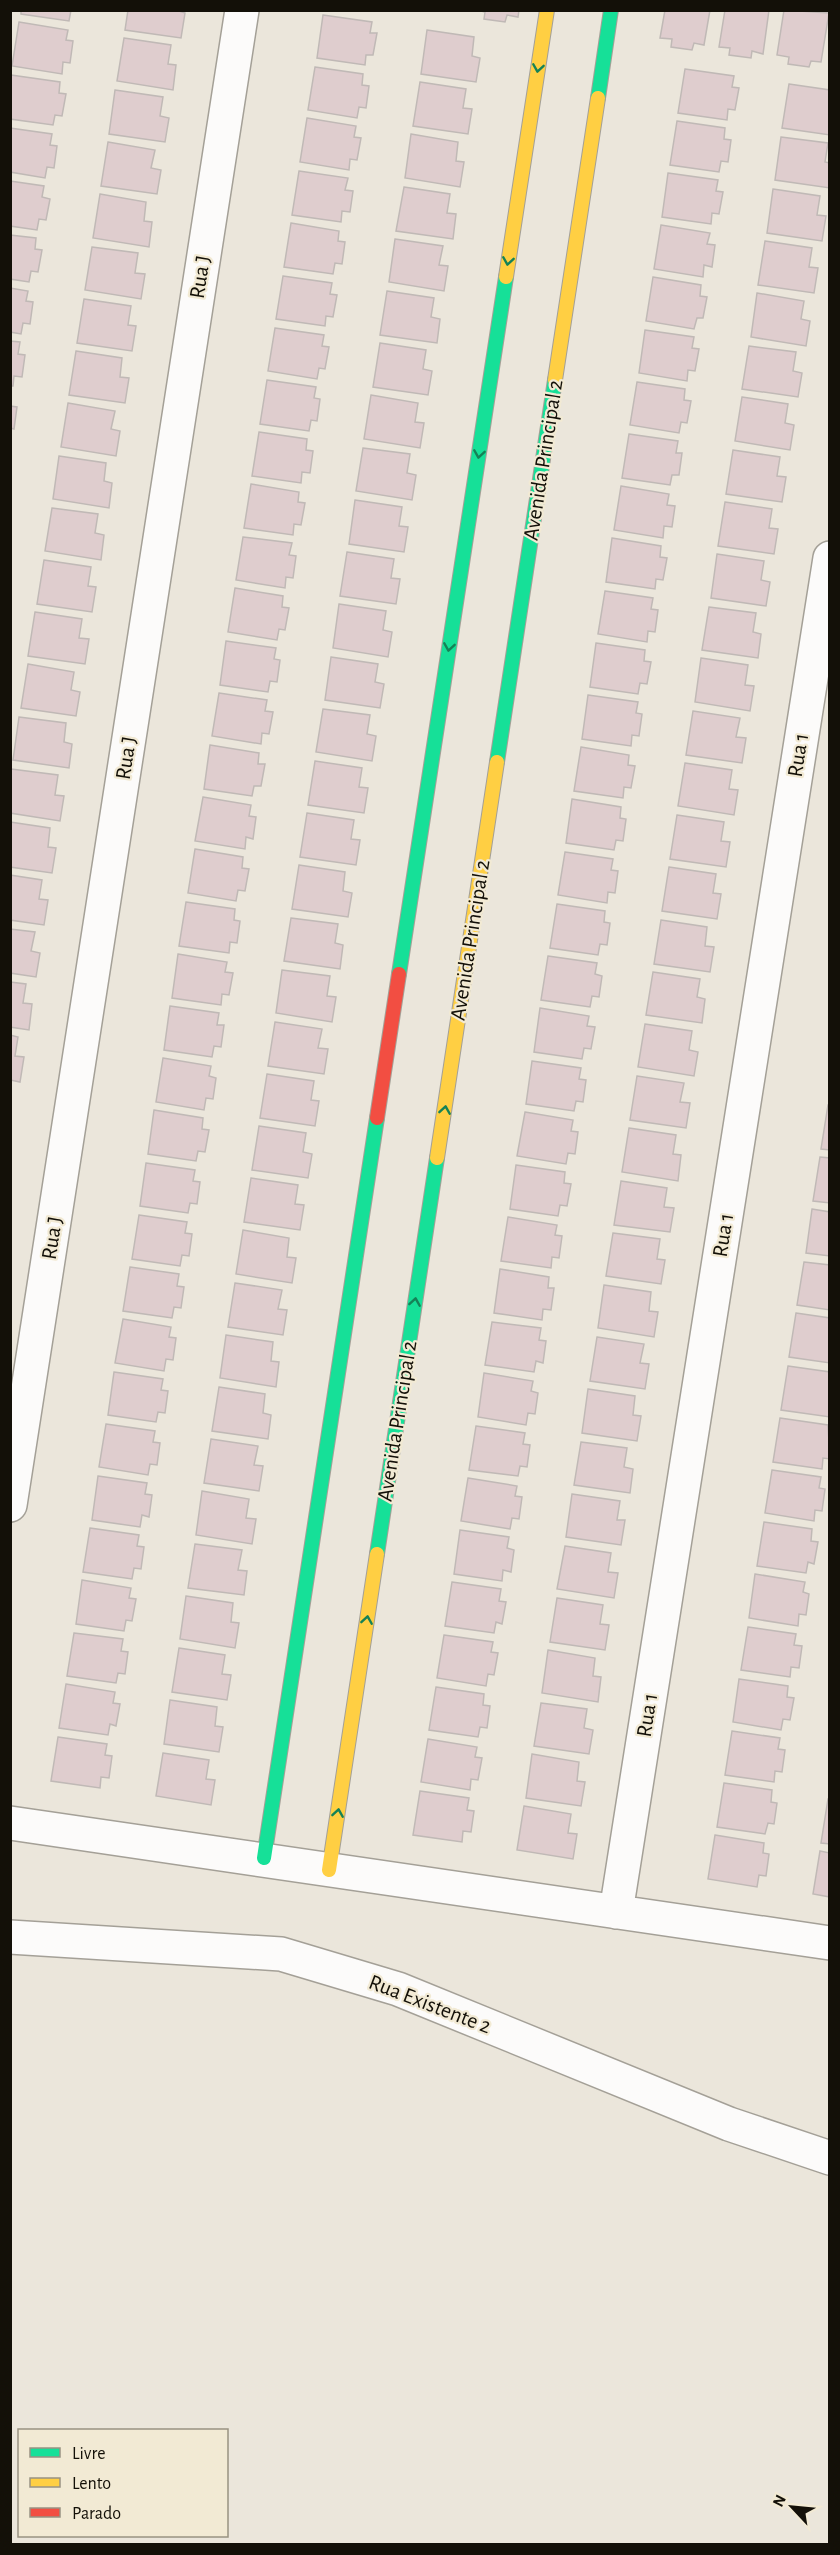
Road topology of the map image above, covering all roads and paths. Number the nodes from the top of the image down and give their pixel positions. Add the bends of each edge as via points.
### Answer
1 (242, 10) edge
2 (547, 10) edge
3 (611, 10) edge
4 (830, 558) edge
5 (10, 1505) edge
6 (10, 1823) edge
7 (264, 1858) junction
8 (329, 1870) junction
9 (616, 1912) junction
10 (10, 1937) edge
11 (830, 1943) edge
12 (830, 2158) edge

1 - 5 street, Rua J
2 -> 7 street
8 -> 3 street, Avenida Principal 2
4 - 9 street, Rua 1
6 - 7 street
7 - 8 street
8 - 9 street
9 - 11 street
10 - 12 street, Rua Existente 2 via 281,1954 398,1989 729,2124

